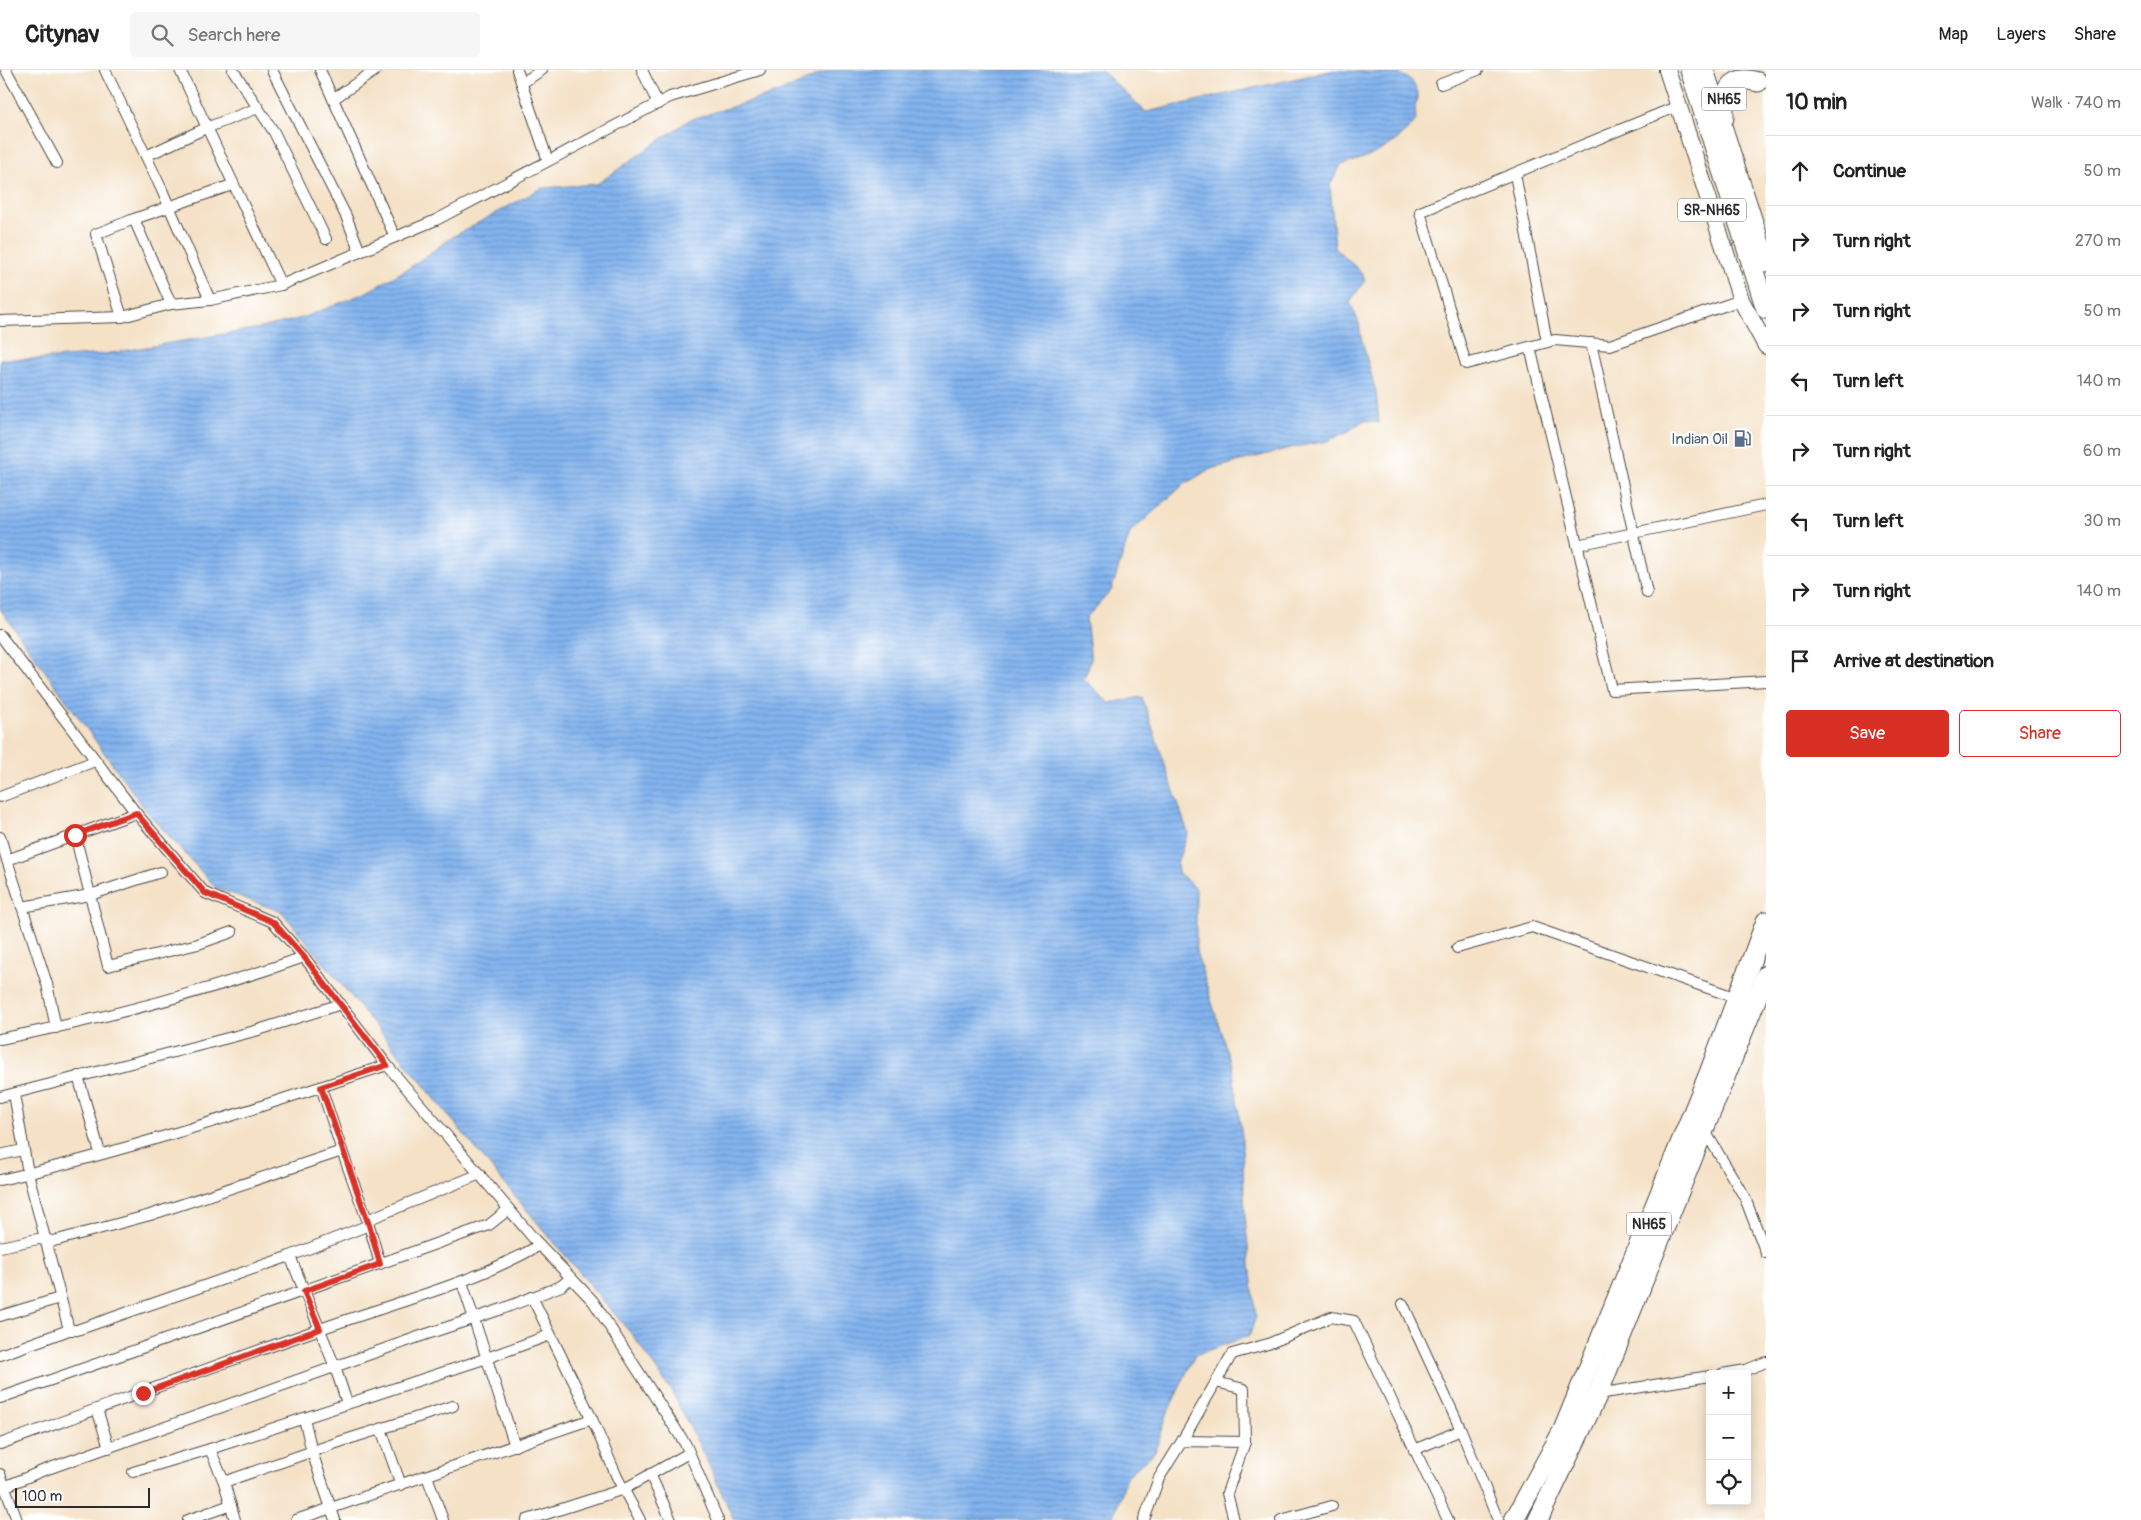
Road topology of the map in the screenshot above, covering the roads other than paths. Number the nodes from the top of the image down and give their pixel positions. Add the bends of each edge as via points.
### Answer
1 (6, 70) edge
2 (105, 70) edge
3 (180, 70) edge
4 (233, 70) edge
5 (272, 70) edge
6 (320, 70) edge
7 (376, 70) edge
8 (517, 70) edge
9 (542, 70) edge
10 (642, 70) edge
11 (760, 70) edge
12 (1478, 70) edge
13 (1667, 70) edge
14 (1690, 70) edge
15 (1704, 70) edge
16 (1755, 79) edge
17 (522, 83) junction
18 (1441, 84) dead end
19 (333, 99) junction
20 (658, 104) junction
21 (1678, 106) junction
22 (258, 108) junction
23 (206, 128) junction
24 (1728, 142) junction
25 (146, 156) junction
26 (548, 161) junction
27 (57, 163) dead end
28 (1515, 174) junction
29 (232, 185) junction
30 (169, 206) junction
31 (134, 219) junction
32 (395, 237) junction
33 (326, 239) dead end
34 (360, 252) junction
35 (1766, 262) edge
36 (281, 285) junction
37 (210, 300) junction
38 (1740, 300) junction
39 (170, 304) junction
40 (1766, 309) edge
41 (122, 317) junction
42 (0, 322) edge
43 (1547, 342) junction
44 (1591, 344) junction
45 (1766, 346) edge
46 (1530, 347) junction
47 (1766, 505) edge
48 (1633, 532) junction
49 (1577, 545) junction
50 (1647, 593) dead end
51 (0, 635) edge
52 (1766, 681) edge
53 (95, 760) junction
54 (0, 797) edge
55 (136, 813) junction
56 (75, 835) junction
57 (0, 837) edge
58 (7, 860) junction
59 (161, 872) dead end
60 (90, 895) junction
61 (22, 907) junction
62 (1766, 921) edge
63 (232, 932) dead end
64 (1457, 948) dead end
65 (304, 957) junction
66 (1764, 984) edge
67 (1737, 998) junction
68 (341, 1004) junction
69 (56, 1028) junction
70 (0, 1039) edge
71 (387, 1065) junction
72 (78, 1076) junction
73 (321, 1087) junction
74 (14, 1094) junction
75 (0, 1097) edge
76 (1705, 1130) junction
77 (23, 1150) junction
78 (342, 1151) junction
79 (100, 1154) junction
80 (0, 1155) edge
81 (28, 1173) junction
82 (480, 1174) junction
83 (0, 1180) edge
84 (509, 1209) junction
85 (368, 1222) junction
86 (46, 1240) junction
87 (540, 1244) junction
88 (0, 1247) edge
89 (1766, 1253) edge
90 (290, 1256) junction
91 (380, 1264) junction
92 (571, 1278) junction
93 (462, 1282) junction
94 (304, 1291) junction
95 (60, 1298) junction
96 (532, 1298) junction
97 (1403, 1304) dead end
98 (0, 1316) edge
99 (473, 1319) junction
100 (320, 1329) junction
101 (69, 1330) junction
102 (550, 1334) junction
103 (0, 1354) edge
104 (487, 1358) junction
105 (1766, 1362) edge
106 (335, 1367) junction
107 (1746, 1370) edge
108 (1706, 1377) edge
109 (1216, 1382) junction
110 (1598, 1394) junction
111 (0, 1398) edge
112 (347, 1404) junction
113 (453, 1406) dead end
114 (97, 1409) junction
115 (304, 1418) junction
116 (592, 1419) junction
117 (380, 1429) junction
118 (1461, 1430) junction
119 (1182, 1441) junction
120 (1245, 1442) junction
121 (0, 1444) edge
122 (515, 1446) junction
123 (109, 1448) junction
124 (210, 1449) junction
125 (1414, 1450) junction
126 (312, 1452) junction
127 (690, 1453) junction
128 (133, 1472) dead end
129 (0, 1474) edge
130 (650, 1474) junction
131 (427, 1476) junction
132 (224, 1482) junction
133 (402, 1485) junction
134 (4, 1487) junction
135 (624, 1489) junction
136 (230, 1505) junction
137 (1332, 1506) dead end
138 (331, 1509) junction
139 (17, 1520) edge
140 (188, 1520) edge
141 (235, 1520) edge
142 (296, 1520) edge
143 (335, 1520) edge
144 (443, 1520) edge
145 (527, 1520) edge
146 (640, 1520) edge
147 (671, 1520) edge
148 (718, 1520) edge
149 (1144, 1520) edge
150 (1234, 1520) edge
151 (1281, 1520) edge
152 (1448, 1520) edge
153 (1498, 1520) edge
154 (1514, 1520) edge
155 (1538, 1520) edge

1 - 27 street
2 - 25 street
3 - 23 street
4 - 22 street
5 - 34 street via 346,216
6 - 19 street
7 - 19 street
8 - 17 street
9 - 17 street
10 - 20 street
11 - 20 street
12 - 18 street
13 - 21 main road, SR-NH65
14 - 40 highway, NH65
15 - 24 highway, NH65
16 - 24 highway, NH65 via 1733,84 1724,99
17 - 26 street
19 - 32 street
20 - 26 street
21 - 28 street
21 - 38 main road, SR-NH65
22 - 23 street
22 - 33 street via 274,132
23 - 25 street
23 - 29 street
24 - 35 highway, NH65
25 - 30 street
26 - 32 street via 436,220
28 - 43 street
28 - 46 street via 1420,212 1466,364
29 - 30 street
29 - 36 street
30 - 31 street
30 - 37 street
31 - 39 street
31 - 41 street via 96,234
32 - 34 street
34 - 36 street
36 - 37 street
37 - 39 street
38 - 44 street via 1610,345
38 - 45 main road, SR-NH65
39 - 41 street
41 - 42 street
43 - 44 street
43 - 46 street
44 - 48 street
46 - 49 street
47 - 48 street
48 - 49 street
48 - 50 street
49 - 52 street via 1612,690
51 - 53 street
53 - 54 street
53 - 55 street
55 - 56 street
55 - 65 street via 205,893 273,922
56 - 58 street
56 - 60 street
57 - 58 street
58 - 61 street
59 - 60 street
60 - 61 street
60 - 63 street via 108,966
61 - 69 street via 47,984
62 - 67 highway, NH65
64 - 67 street via 1532,927
65 - 68 street
65 - 69 street via 244,978
66 - 76 highway, NH65
67 - 154 highway, NH65 via 1658,1202 1563,1430
68 - 71 street
68 - 72 street via 255,1031
69 - 70 street
71 - 73 street
71 - 82 street
72 - 74 street
72 - 79 street
73 - 78 street
73 - 79 street
74 - 75 street
74 - 77 street
76 - 89 street via 1745,1198
76 - 110 highway, NH65
77 - 80 street
77 - 81 street
78 - 85 street
78 - 86 street via 150,1215 54,1241
79 - 81 street
81 - 83 street
81 - 86 street
82 - 84 street
82 - 85 street
84 - 87 street
84 - 91 street via 489,1225
85 - 90 street
85 - 91 street
86 - 88 street
86 - 95 street
87 - 92 street
87 - 93 street
90 - 94 street
90 - 101 street via 77,1330
91 - 94 street
92 - 96 street via 561,1286
92 - 127 street via 593,1301
93 - 99 street
93 - 100 street
94 - 100 street
94 - 111 street
95 - 98 street
95 - 101 street
96 - 99 street
96 - 102 street
97 - 118 street
99 - 104 street
99 - 106 street
100 - 106 street
100 - 114 street
101 - 103 street
102 - 104 street
102 - 116 street
104 - 112 street
104 - 122 street
105 - 107 street
106 - 112 street
106 - 123 street
108 - 110 street
109 - 119 street
109 - 120 street via 1244,1390
109 - 125 street via 1232,1354 1268,1344 1331,1316 1354,1322
110 - 155 highway, NH65
112 - 115 street
113 - 117 street
114 - 121 street
114 - 123 street
115 - 124 street
115 - 126 street
116 - 122 street
116 - 135 street
117 - 126 street
117 - 133 street
118 - 125 street
118 - 153 street
119 - 120 street
119 - 149 street via 1159,1478
120 - 150 street via 1227,1493
122 - 131 street
123 - 134 street
124 - 128 street
124 - 132 street
125 - 152 street
126 - 132 street
126 - 138 street
127 - 130 street
127 - 148 street
129 - 134 street
130 - 135 street
130 - 147 street
131 - 133 street
131 - 144 street
132 - 136 street
133 - 138 street
134 - 139 street
135 - 145 street
135 - 146 street
136 - 140 street
136 - 141 street
137 - 151 street
138 - 142 street
138 - 143 street

